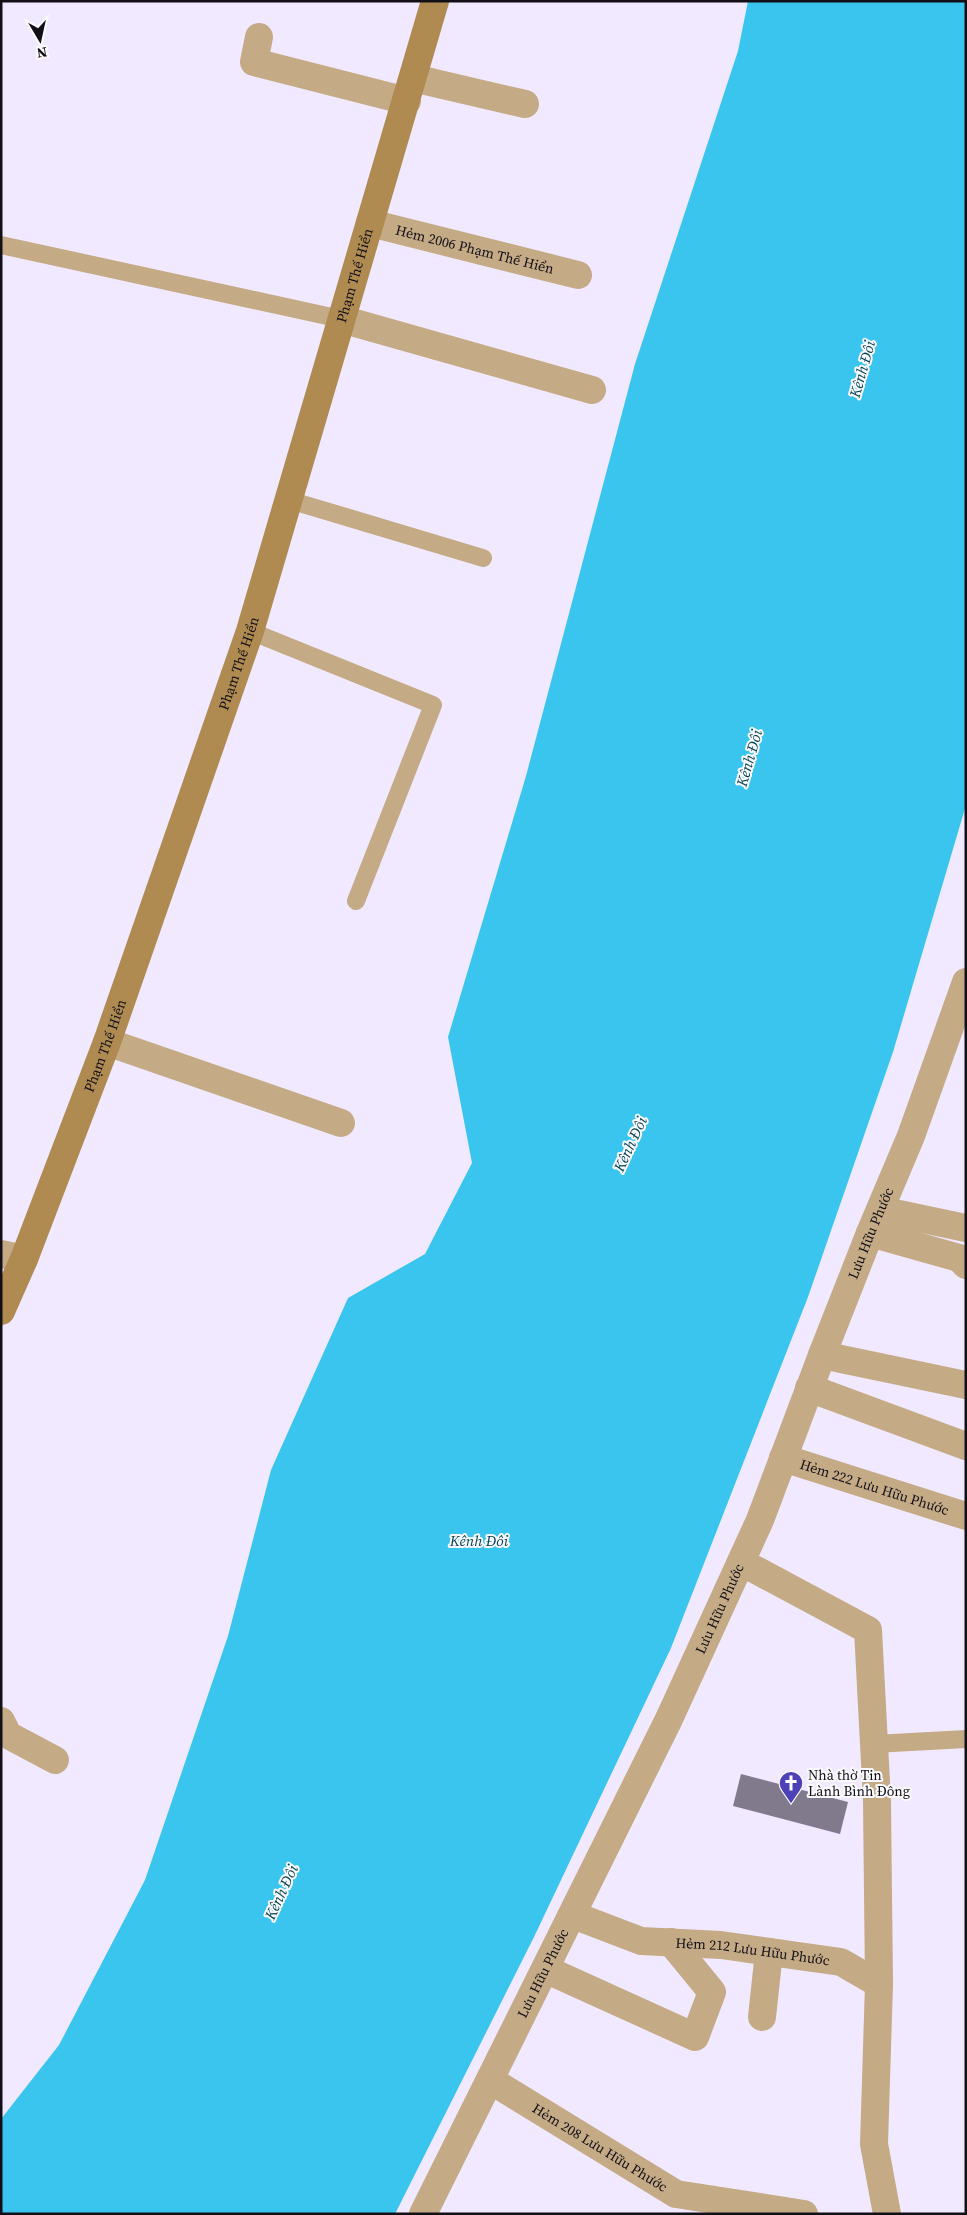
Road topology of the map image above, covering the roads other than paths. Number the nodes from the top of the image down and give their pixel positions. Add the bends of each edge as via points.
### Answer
1 (435, 1) edge
2 (259, 37) dead end
3 (410, 89) junction
4 (525, 104) dead end
5 (370, 223) junction
6 (1, 245) edge
7 (578, 275) dead end
8 (342, 319) junction
9 (592, 390) dead end
10 (289, 500) junction
11 (483, 558) dead end
12 (250, 631) junction
13 (356, 901) dead end
14 (966, 982) edge
15 (959, 1022) edge
16 (107, 1042) junction
17 (341, 1123) dead end
18 (875, 1222) junction
19 (966, 1228) edge
20 (12, 1256) edge
21 (966, 1265) edge
22 (1, 1312) edge
23 (822, 1355) junction
24 (966, 1384) edge
25 (809, 1388) junction
26 (966, 1446) edge
27 (784, 1458) junction
28 (966, 1516) edge
29 (741, 1562) junction
30 (1, 1721) edge
31 (966, 1739) edge
32 (874, 1744) junction
33 (55, 1760) dead end
34 (573, 1915) junction
35 (671, 1942) junction
36 (769, 1952) junction
37 (545, 1969) junction
38 (880, 1984) junction
39 (762, 2017) dead end
40 (490, 2080) junction
41 (427, 2212) edge
42 (804, 2214) edge
43 (887, 2214) edge

1 - 3 main road, Phạm Thế Hiển
2 - 3 street via 254,62
3 - 4 street
3 - 5 main road, Phạm Thế Hiển
5 - 7 street, Hẻm 2006 Phạm Thế Hiển
5 - 8 main road, Phạm Thế Hiển
6 - 8 lane
8 - 9 street
8 - 10 main road, Phạm Thế Hiển
10 - 11 lane
10 - 12 main road, Phạm Thế Hiển
12 - 13 lane via 433,705
12 - 16 main road, Phạm Thế Hiển
14 - 15 street, Lưu Hữu Phước
15 - 18 street, Lưu Hữu Phước
16 - 17 street
16 - 20 main road, Phạm Thế Hiển
18 - 19 street
18 - 21 street via 959,1258
18 - 23 street, Lưu Hữu Phước
20 - 22 main road, Phạm Thế Hiển
23 - 24 street
23 - 25 street, Lưu Hữu Phước
25 - 26 street
25 - 27 street, Lưu Hữu Phước
27 - 28 street, Hẻm 222 Lưu Hữu Phước
27 - 29 street, Lưu Hữu Phước
29 - 32 street via 868,1630
29 - 34 street, Lưu Hữu Phước
30 - 33 street via 8,1734
31 - 32 lane
32 - 38 street
34 - 35 street, Hẻm 212 Lưu Hữu Phước via 642,1941
34 - 37 street, Lưu Hữu Phước
35 - 36 street, Hẻm 212 Lưu Hữu Phước
35 - 37 street via 712,1992 695,2037
36 - 38 street, Hẻm 212 Lưu Hữu Phước via 841,1962
36 - 39 street
37 - 40 street, Lưu Hữu Phước
38 - 43 street via 874,2144
40 - 41 street, Lưu Hữu Phước
40 - 42 street, Hẻm 208 Lưu Hữu Phước via 676,2194

